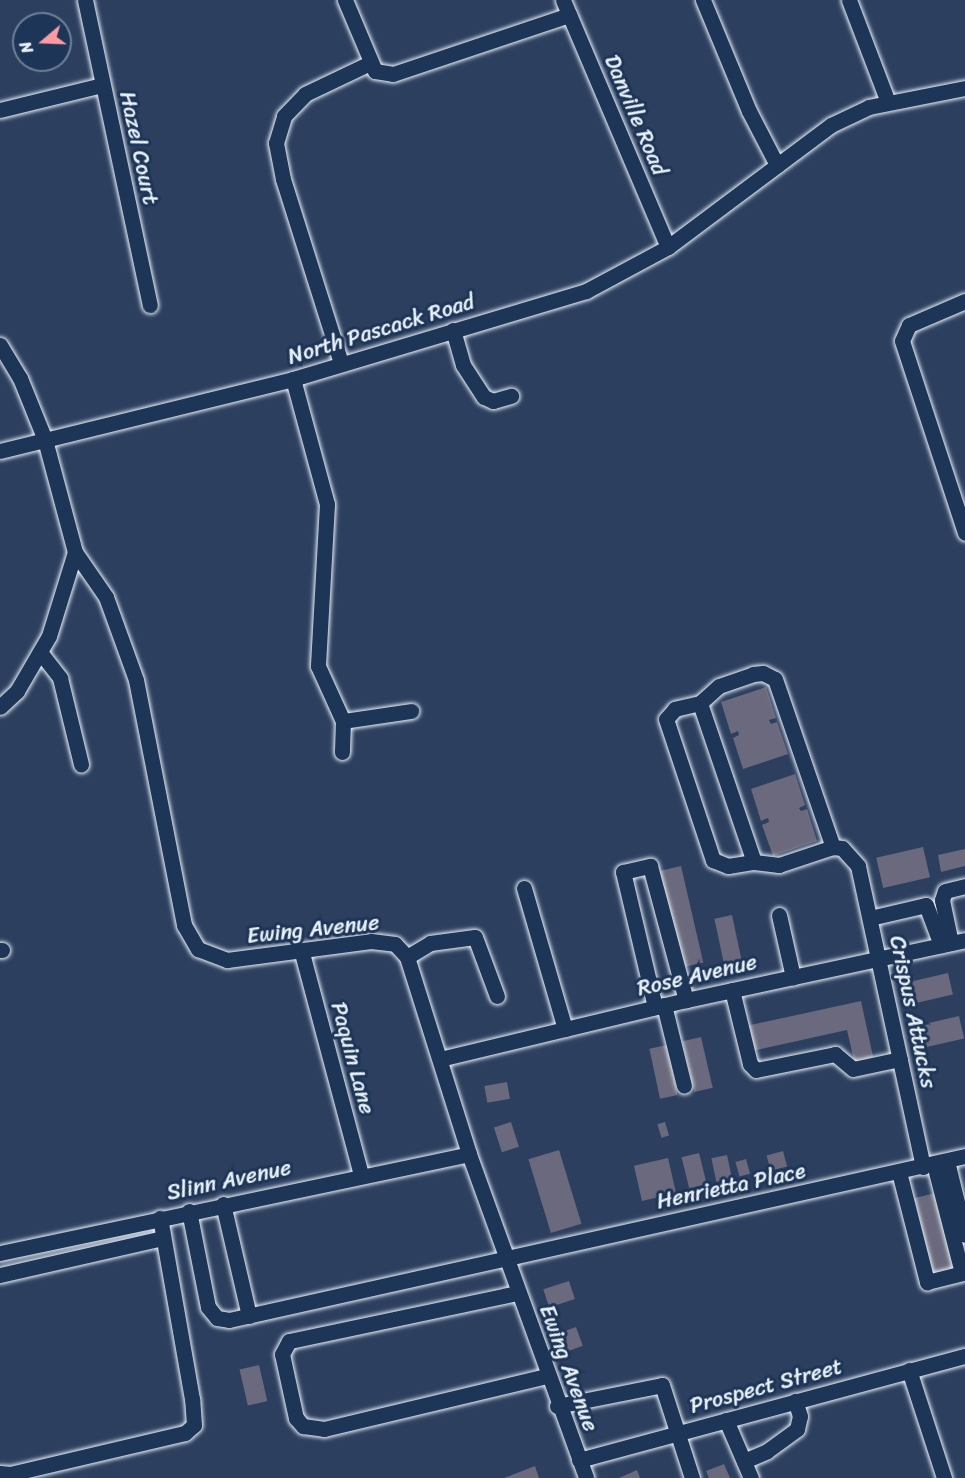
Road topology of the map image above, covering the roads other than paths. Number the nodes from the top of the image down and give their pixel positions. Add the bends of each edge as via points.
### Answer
1 (85, 0) edge
2 (345, 0) edge
3 (563, 0) edge
4 (703, 0) edge
5 (849, 0) edge
6 (569, 15) junction
7 (370, 63) junction
8 (102, 85) junction
9 (965, 88) edge
10 (888, 102) junction
11 (0, 110) edge
12 (777, 165) junction
13 (668, 247) junction
14 (965, 301) edge
15 (150, 305) dead end
16 (453, 330) junction
17 (0, 345) edge
18 (341, 363) junction
19 (293, 379) junction
20 (511, 396) dead end
21 (45, 440) junction
22 (0, 451) edge
23 (965, 533) edge
24 (75, 552) junction
25 (40, 652) junction
26 (700, 703) junction
27 (0, 707) edge
28 (411, 711) dead end
29 (343, 721) junction
30 (342, 752) dead end
31 (81, 764) dead end
32 (833, 847) junction
33 (754, 862) junction
34 (965, 886) edge
35 (524, 888) dead end
36 (779, 915) dead end
37 (870, 918) junction
38 (952, 943) edge
39 (302, 953) junction
40 (407, 957) junction
41 (879, 959) junction
42 (793, 977) junction
43 (732, 990) junction
44 (498, 996) dead end
45 (686, 999) junction
46 (659, 1006) junction
47 (565, 1029) junction
48 (441, 1059) junction
49 (900, 1059) junction
50 (684, 1086) dead end
51 (469, 1154) junction
52 (965, 1156) edge
53 (935, 1164) junction
54 (899, 1172) junction
55 (361, 1175) junction
56 (223, 1204) junction
57 (189, 1211) junction
58 (159, 1218) junction
59 (965, 1235) edge
60 (163, 1238) junction
61 (0, 1253) edge
62 (506, 1259) junction
63 (0, 1275) edge
64 (517, 1293) junction
65 (249, 1316) junction
66 (965, 1356) edge
67 (909, 1370) junction
68 (546, 1376) junction
69 (795, 1401) junction
70 (557, 1406) junction
71 (726, 1420) junction
72 (678, 1434) junction
73 (579, 1460) junction
74 (744, 1461) junction
75 (0, 1473) edge
76 (586, 1478) edge
77 (692, 1478) edge
78 (751, 1478) edge
79 (944, 1478) edge

1 - 8 street, Hazel Court
2 - 7 street
3 - 6 street, Danville Road
4 - 12 street via 749,111
5 - 10 street
6 - 7 street via 393,74 375,71
6 - 13 street, Danville Road
7 - 18 street via 305,94 284,116 276,142 283,178
8 - 11 street
8 - 15 street, Hazel Court
9 - 10 street, North Pascack Road
10 - 12 street, North Pascack Road via 831,124
12 - 13 street, North Pascack Road
13 - 16 street, North Pascack Road via 586,291
14 - 23 street via 909,325 902,341
16 - 18 street, North Pascack Road
16 - 20 street via 463,365 484,397 493,401
17 - 21 street via 20,378
18 - 19 street, North Pascack Road
19 - 21 street, North Pascack Road
19 - 29 street via 327,504 318,666
21 - 22 street, North Pascack Road
21 - 24 street
24 - 25 street via 49,636
24 - 39 street, Ewing Avenue via 106,597 136,680 184,924 198,949 227,960
25 - 27 street via 17,691
25 - 31 street via 60,678
26 - 32 street via 719,686 753,674 762,673 775,680
26 - 33 street
26 - 33 street via 675,708 666,719 712,860 728,866
28 - 29 street
29 - 30 street
32 - 33 street via 779,865
32 - 37 street, Crispus Attucks via 842,848 858,866
34 - 38 street via 945,891 942,900
35 - 47 street
36 - 42 street
37 - 38 street via 927,905
37 - 41 street, Crispus Attucks
38 - 41 street, Rose Avenue
39 - 40 street, Ewing Avenue via 372,941 395,944
39 - 55 street, Paquin Lane
40 - 44 street via 430,944 475,937
40 - 48 street, Ewing Avenue
41 - 42 street, Rose Avenue
41 - 49 street, Crispus Attucks
42 - 43 street, Rose Avenue
43 - 45 street, Rose Avenue
43 - 49 street via 750,1064 756,1070 835,1054 853,1069
45 - 46 street, Rose Avenue
45 - 46 street via 650,866 623,872
46 - 47 street, Rose Avenue
46 - 50 street
47 - 48 street, Rose Avenue
48 - 51 street, Ewing Avenue
49 - 53 street, Crispus Attucks
51 - 55 street, Slinn Avenue
51 - 62 street, Ewing Avenue
52 - 53 street, Henrietta Place
53 - 54 street, Henrietta Place
53 - 54 street via 962,1273 927,1282
53 - 59 street
54 - 62 street, Henrietta Place
55 - 56 street, Slinn Avenue
56 - 57 street, Slinn Avenue
56 - 65 street
57 - 58 street, Slinn Avenue
57 - 65 street, Henrietta Place via 208,1307 217,1318
58 - 60 street
58 - 61 street, Slinn Avenue
60 - 63 street
60 - 75 street via 194,1425 185,1433 10,1474
62 - 64 street, Ewing Avenue
62 - 65 street, Henrietta Place
64 - 68 street, Ewing Avenue
64 - 68 street via 289,1341 282,1354 296,1418 303,1426 324,1428
66 - 67 street, Prospect Street
67 - 69 street, Prospect Street
67 - 79 street
68 - 70 street, Ewing Avenue
69 - 71 street, Prospect Street
69 - 74 street via 800,1416 797,1429 767,1451
70 - 72 street via 662,1385
70 - 73 street, Ewing Avenue
71 - 72 street, Prospect Street
71 - 74 street
72 - 73 street, Prospect Street
72 - 77 street
73 - 76 street, Ewing Avenue
74 - 78 street

